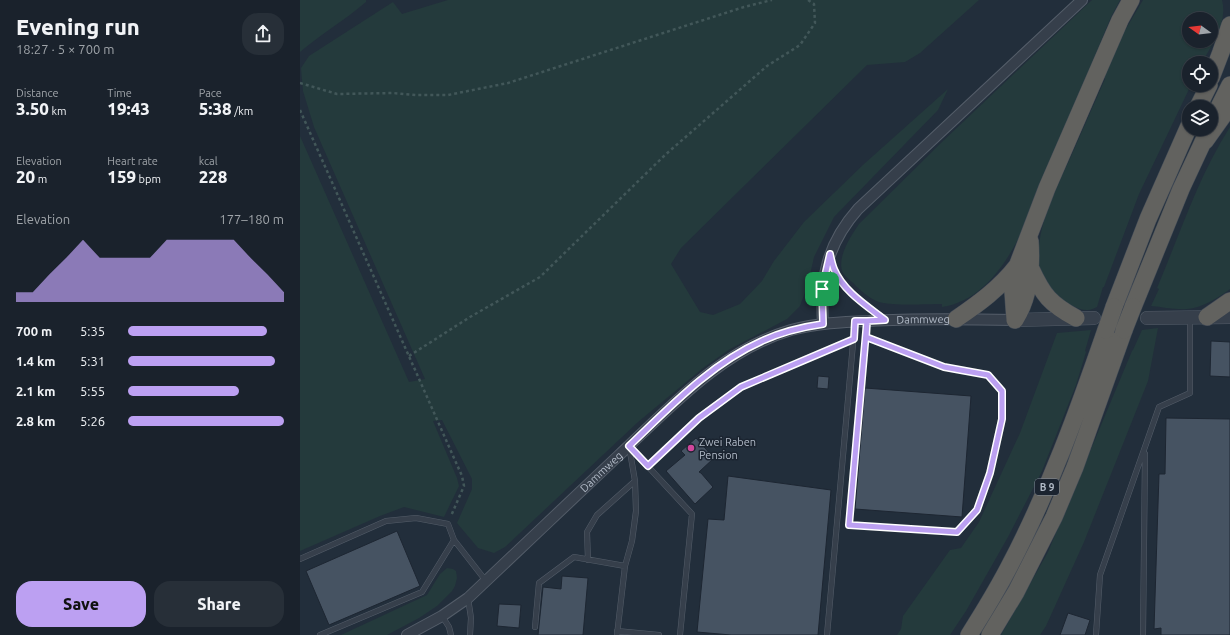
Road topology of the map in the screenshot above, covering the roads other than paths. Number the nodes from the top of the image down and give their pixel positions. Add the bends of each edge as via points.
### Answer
1 (1082, 0) edge
2 (1131, 0) edge
3 (1230, 25) edge
4 (1230, 47) edge
5 (1218, 61) edge
6 (1218, 69) edge
7 (1230, 85) edge
8 (1230, 106) edge
9 (1218, 110) edge
10 (1185, 136) edge
11 (1206, 136) edge
12 (1199, 149) junction
13 (830, 254) junction
14 (1024, 266) junction
15 (1230, 301) edge
16 (1190, 317) junction
17 (1207, 317) junction
18 (1230, 317) edge
19 (1076, 318) junction
20 (1094, 318) dead end
21 (1147, 318) dead end
22 (956, 319) junction
23 (885, 320) junction
24 (1015, 320) junction
25 (855, 321) junction
26 (867, 321) junction
27 (823, 324) junction
28 (866, 337) junction
29 (854, 339) junction
30 (629, 446) junction
31 (1145, 449) junction
32 (648, 466) junction
33 (635, 481) junction
34 (454, 540) junction
35 (300, 559) edge
36 (588, 560) junction
37 (625, 566) junction
38 (486, 581) junction
39 (468, 598) junction
40 (442, 616) junction
41 (535, 627) dead end
42 (617, 633) edge
43 (320, 635) edge
44 (407, 635) edge
45 (451, 635) edge
46 (470, 635) edge
47 (659, 635) edge
48 (680, 635) edge
49 (827, 635) edge
50 (970, 635) edge
51 (990, 635) edge
52 (1096, 635) edge
53 (1143, 635) edge

1 - 13 street via 858,209 842,230
2 - 14 highway via 1048,188 1030,236
3 - 5 highway
4 - 6 highway
7 - 9 highway
8 - 12 highway
10 - 50 highway, B 9, bridge via 1148,219 1077,413 1031,522 1009,568
11 - 12 highway, B 9
12 - 51 highway, B 9, bridge via 1163,230 1054,517 1016,592
13 - 23 lane via 841,282
13 - 27 street via 822,289
14 - 19 highway via 1046,297
14 - 22 highway
14 - 24 highway via 1028,287
15 - 17 highway
16 - 17 street
16 - 21 street
16 - 31 lane via 1190,393 1159,407
17 - 18 street
19 - 20 street, Dammweg
19 - 24 street, Dammweg
22 - 23 street, Dammweg
22 - 24 street, Dammweg
23 - 26 street, Dammweg
25 - 26 street, Dammweg
25 - 27 street, Dammweg
25 - 29 lane
26 - 28 lane
27 - 30 street, Dammweg via 807,326 762,341 715,368
28 - 28 lane via 849,525 957,532 977,510 990,473 1002,419 1002,391 988,375 944,367
29 - 32 lane via 741,387 699,418
29 - 49 lane
30 - 32 lane
30 - 33 lane
30 - 38 street, Dammweg
31 - 52 lane via 1100,575
31 - 53 lane
32 - 48 lane via 692,514
33 - 36 lane via 597,515 587,532
33 - 37 lane via 636,511
34 - 35 lane via 448,524 416,518 386,521
34 - 38 lane
34 - 43 lane via 422,592
36 - 37 lane
36 - 41 lane via 574,557 539,584
37 - 42 lane
38 - 39 street, Dammweg
39 - 40 street, Dammweg
39 - 46 lane
40 - 44 street, Dammweg
40 - 45 lane
42 - 47 lane

